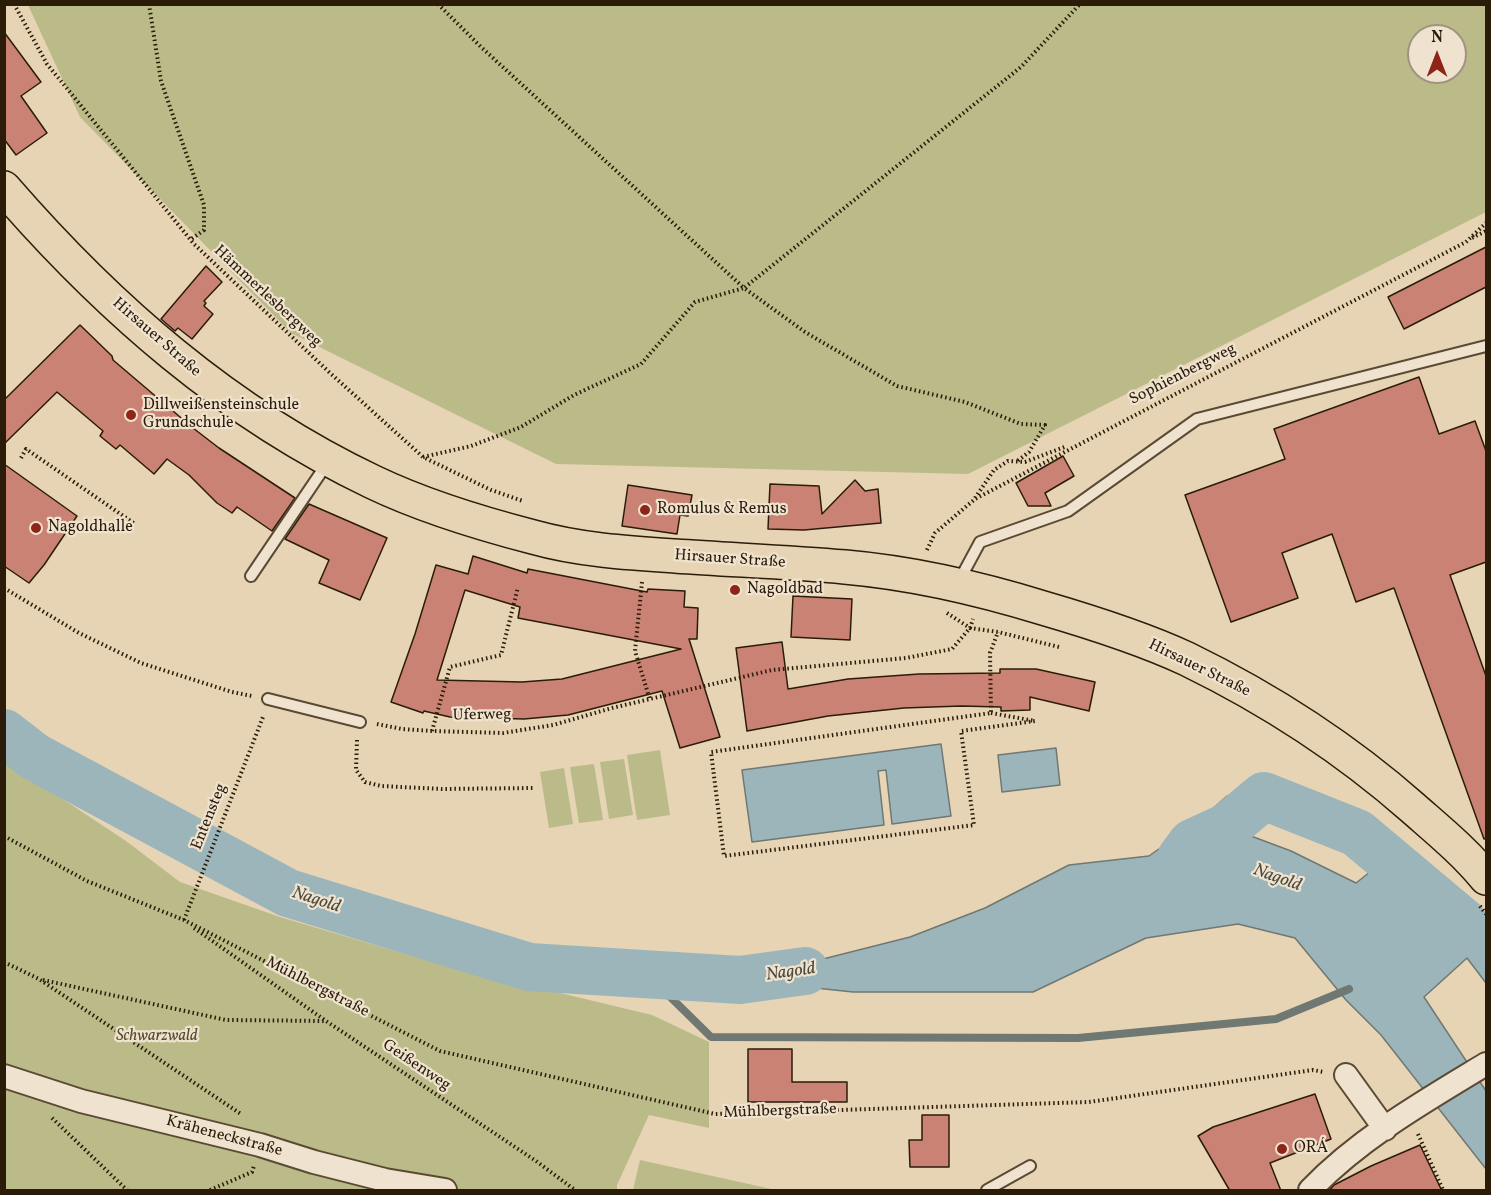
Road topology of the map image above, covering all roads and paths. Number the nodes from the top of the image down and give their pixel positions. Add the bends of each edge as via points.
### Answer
1 (14, 4) edge
2 (149, 4) edge
3 (438, 4) edge
4 (1080, 4) edge
5 (4, 188) edge
6 (1486, 223) edge
7 (1486, 231) edge
8 (190, 240) junction
9 (1466, 242) junction
10 (744, 288) junction
11 (1486, 346) edge
12 (1085, 440) junction
13 (423, 457) junction
14 (21, 458) dead end
15 (329, 460) junction
16 (1016, 462) junction
17 (975, 499) junction
18 (524, 501) dead end
19 (135, 525) dead end
20 (645, 554) junction
21 (915, 575) junction
22 (250, 576) dead end
23 (957, 584) junction
24 (518, 587) dead end
25 (4, 588) edge
26 (998, 632) junction
27 (1070, 649) dead end
28 (268, 699) joint
29 (650, 700) junction
30 (991, 713) junction
31 (360, 722) junction
32 (260, 723) dead end
33 (432, 731) junction
34 (535, 788) dead end
35 (4, 836) edge
36 (1486, 878) edge
37 (184, 920) junction
38 (4, 962) edge
39 (39, 979) junction
40 (326, 1021) junction
41 (1486, 1064) edge
42 (1346, 1075) joint
43 (4, 1076) edge
44 (1414, 1107) junction
45 (48, 1114) dead end
46 (245, 1116) dead end
47 (1385, 1129) junction
48 (260, 1145) junction
49 (1030, 1166) dead end
50 (127, 1191) edge
51 (210, 1191) edge
52 (445, 1191) edge
53 (575, 1191) edge
54 (987, 1191) edge
55 (1310, 1191) edge
56 (1443, 1191) edge

1 - 8 path, Hämmerlesbergweg via 47,64
2 - 8 path via 161,81 204,205 204,230
3 - 10 path
4 - 10 path via 1021,67
5 - 15 main road, Hirsauer Straße via 66,257 150,335 238,405
6 - 9 path, Sophienbergweg
7 - 9 path
8 - 13 path, Hämmerlesbergweg
9 - 12 path, Sophienbergweg
10 - 13 path via 695,302 642,363 574,395 521,427 471,446
10 - 16 path via 805,332 897,386 965,402 1021,424 1045,425 1029,452
11 - 23 lane via 1197,419 1068,511 980,543
12 - 16 path
12 - 17 path, Sophienbergweg
13 - 18 path, Hämmerlesbergweg via 491,490
14 - 19 path via 26,449
15 - 20 main road, Hirsauer Straße via 376,484 477,522 549,542
15 - 22 lane
16 - 17 path via 1008,461 994,470
17 - 21 path, Sophienbergweg via 934,533
20 - 21 main road, Hirsauer Straße
20 - 29 path via 635,651
21 - 23 main road, Hirsauer Straße
23 - 36 main road, Hirsauer Straße via 1077,618 1183,658 1232,682 1286,713 1390,788
24 - 33 path via 501,655 450,668
25 - 28 path via 79,633 141,663 232,692
26 - 27 path
26 - 29 path, Uferweg via 970,628 952,650 772,670
26 - 30 path via 990,653
28 - 31 lane
29 - 33 path, Uferweg via 552,726 513,731
30 - 30 path via 711,752 724,856 974,825 961,731 1035,721
31 - 33 path, Uferweg
31 - 34 path via 356,770 365,782 442,789
32 - 37 path, Entensteg
35 - 37 path via 87,881
37 - 40 path, Geißenweg
37 - 42 path, Mühlbergstraße via 440,1051 715,1114 1089,1102 1313,1070
38 - 39 path
39 - 40 path via 226,1020
39 - 46 path
40 - 53 path, Geißenweg
41 - 44 street
42 - 47 street
43 - 48 street, Kräheneckstraße via 81,1101
44 - 47 street
44 - 56 path
45 - 50 path
47 - 55 street
48 - 51 path via 252,1172
48 - 52 street, Kräheneckstraße via 385,1180
49 - 54 lane

